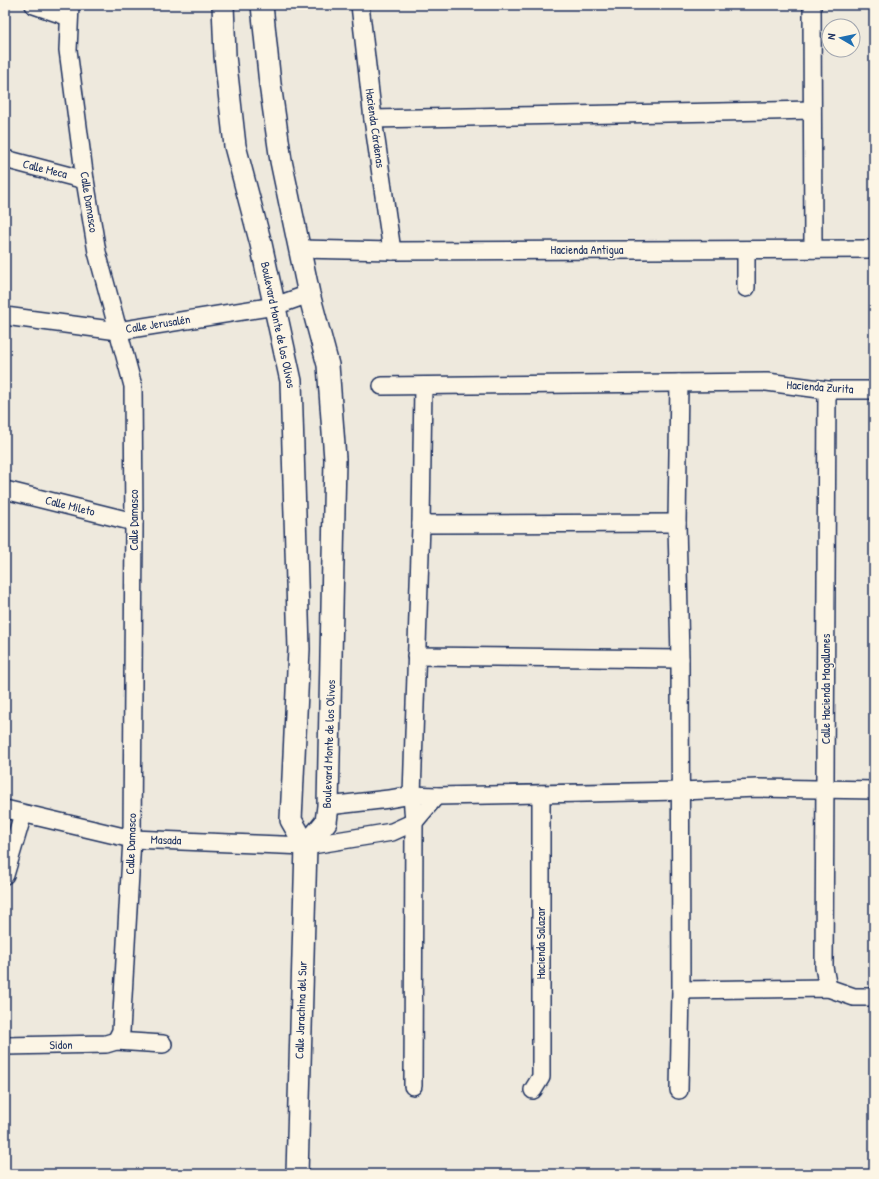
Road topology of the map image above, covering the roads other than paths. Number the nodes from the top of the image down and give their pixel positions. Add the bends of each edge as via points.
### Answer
1 (34, 5) edge
2 (223, 5) edge
3 (262, 5) edge
4 (360, 5) edge
5 (812, 5) edge
6 (70, 11) edge
7 (812, 110) junction
8 (373, 119) junction
9 (5, 159) edge
10 (85, 180) junction
11 (300, 249) junction
12 (813, 249) junction
13 (874, 249) edge
14 (746, 250) junction
15 (392, 251) junction
16 (746, 288) dead end
17 (309, 294) junction
18 (275, 306) junction
19 (5, 316) edge
20 (118, 330) junction
21 (679, 383) junction
22 (382, 386) dead end
23 (423, 386) junction
24 (827, 390) junction
25 (874, 390) edge
26 (5, 490) edge
27 (134, 522) junction
28 (677, 523) junction
29 (421, 524) junction
30 (416, 656) junction
31 (680, 659) junction
32 (825, 788) junction
33 (874, 790) edge
34 (680, 791) junction
35 (542, 794) junction
36 (412, 795) junction
37 (436, 796) junction
38 (328, 806) junction
39 (5, 809) edge
40 (23, 814) junction
41 (414, 822) junction
42 (132, 839) junction
43 (306, 846) junction
44 (5, 875) edge
45 (828, 988) junction
46 (681, 990) junction
47 (874, 997) edge
48 (116, 1041) junction
49 (163, 1044) dead end
50 (5, 1046) edge
51 (413, 1086) dead end
52 (533, 1090) dead end
53 (679, 1090) dead end
54 (297, 1174) edge

1 - 6 street
2 - 18 street, Boulevard Monte de los Olivos via 225,56 235,146
3 - 11 street, Boulevard Monte de los Olivos via 280,161
4 - 8 street, Hacienda Cárdenas
5 - 7 street
6 - 10 street, Calle Damasco via 68,50
7 - 8 street
7 - 12 street
8 - 15 street, Hacienda Cárdenas
9 - 10 street, Calle Meca
10 - 20 street, Calle Damasco via 97,252
11 - 15 street, Hacienda Antigua
11 - 17 street, Boulevard Monte de los Olivos
12 - 13 street, Hacienda Antigua
12 - 14 street, Hacienda Antigua
14 - 15 street, Hacienda Antigua
14 - 16 street
17 - 18 street, Calle Jerusalén
17 - 38 street, Boulevard Monte de los Olivos via 328,365 335,460
18 - 20 street, Calle Jerusalén
18 - 43 street, Boulevard Monte de los Olivos via 291,381 299,649 291,820
19 - 20 street, Calle Jerusalén
20 - 27 street, Calle Damasco via 133,386
21 - 23 street, Hacienda Zurita
21 - 24 street, Hacienda Zurita via 767,382
21 - 28 street
22 - 23 street, Hacienda Zurita
23 - 29 street
24 - 25 street, Hacienda Zurita
24 - 32 street, Calle Hacienda Magallanes
26 - 27 street, Calle Mileto
27 - 42 street, Calle Damasco
28 - 29 street
28 - 31 street
29 - 30 street
30 - 31 street
30 - 36 street
31 - 34 street
32 - 33 street
32 - 34 street
32 - 45 street, Calle Hacienda Magallanes via 824,967
34 - 35 street
34 - 46 street
35 - 37 street
35 - 52 street, Hacienda Salazar via 541,1077
36 - 37 street
36 - 38 street
36 - 41 street
37 - 41 street
38 - 43 street, Boulevard Monte de los Olivos via 326,822
39 - 40 street, Masada
40 - 42 street, Masada
40 - 44 street
41 - 43 street, Masada via 392,832
41 - 51 street
42 - 43 street, Masada
42 - 48 street, Calle Damasco via 120,1031
43 - 54 street, Calle Jarachina del Sur
45 - 46 street
45 - 47 street via 854,997
46 - 53 street
48 - 49 street, Sidon
48 - 50 street, Sidon via 106,1044

